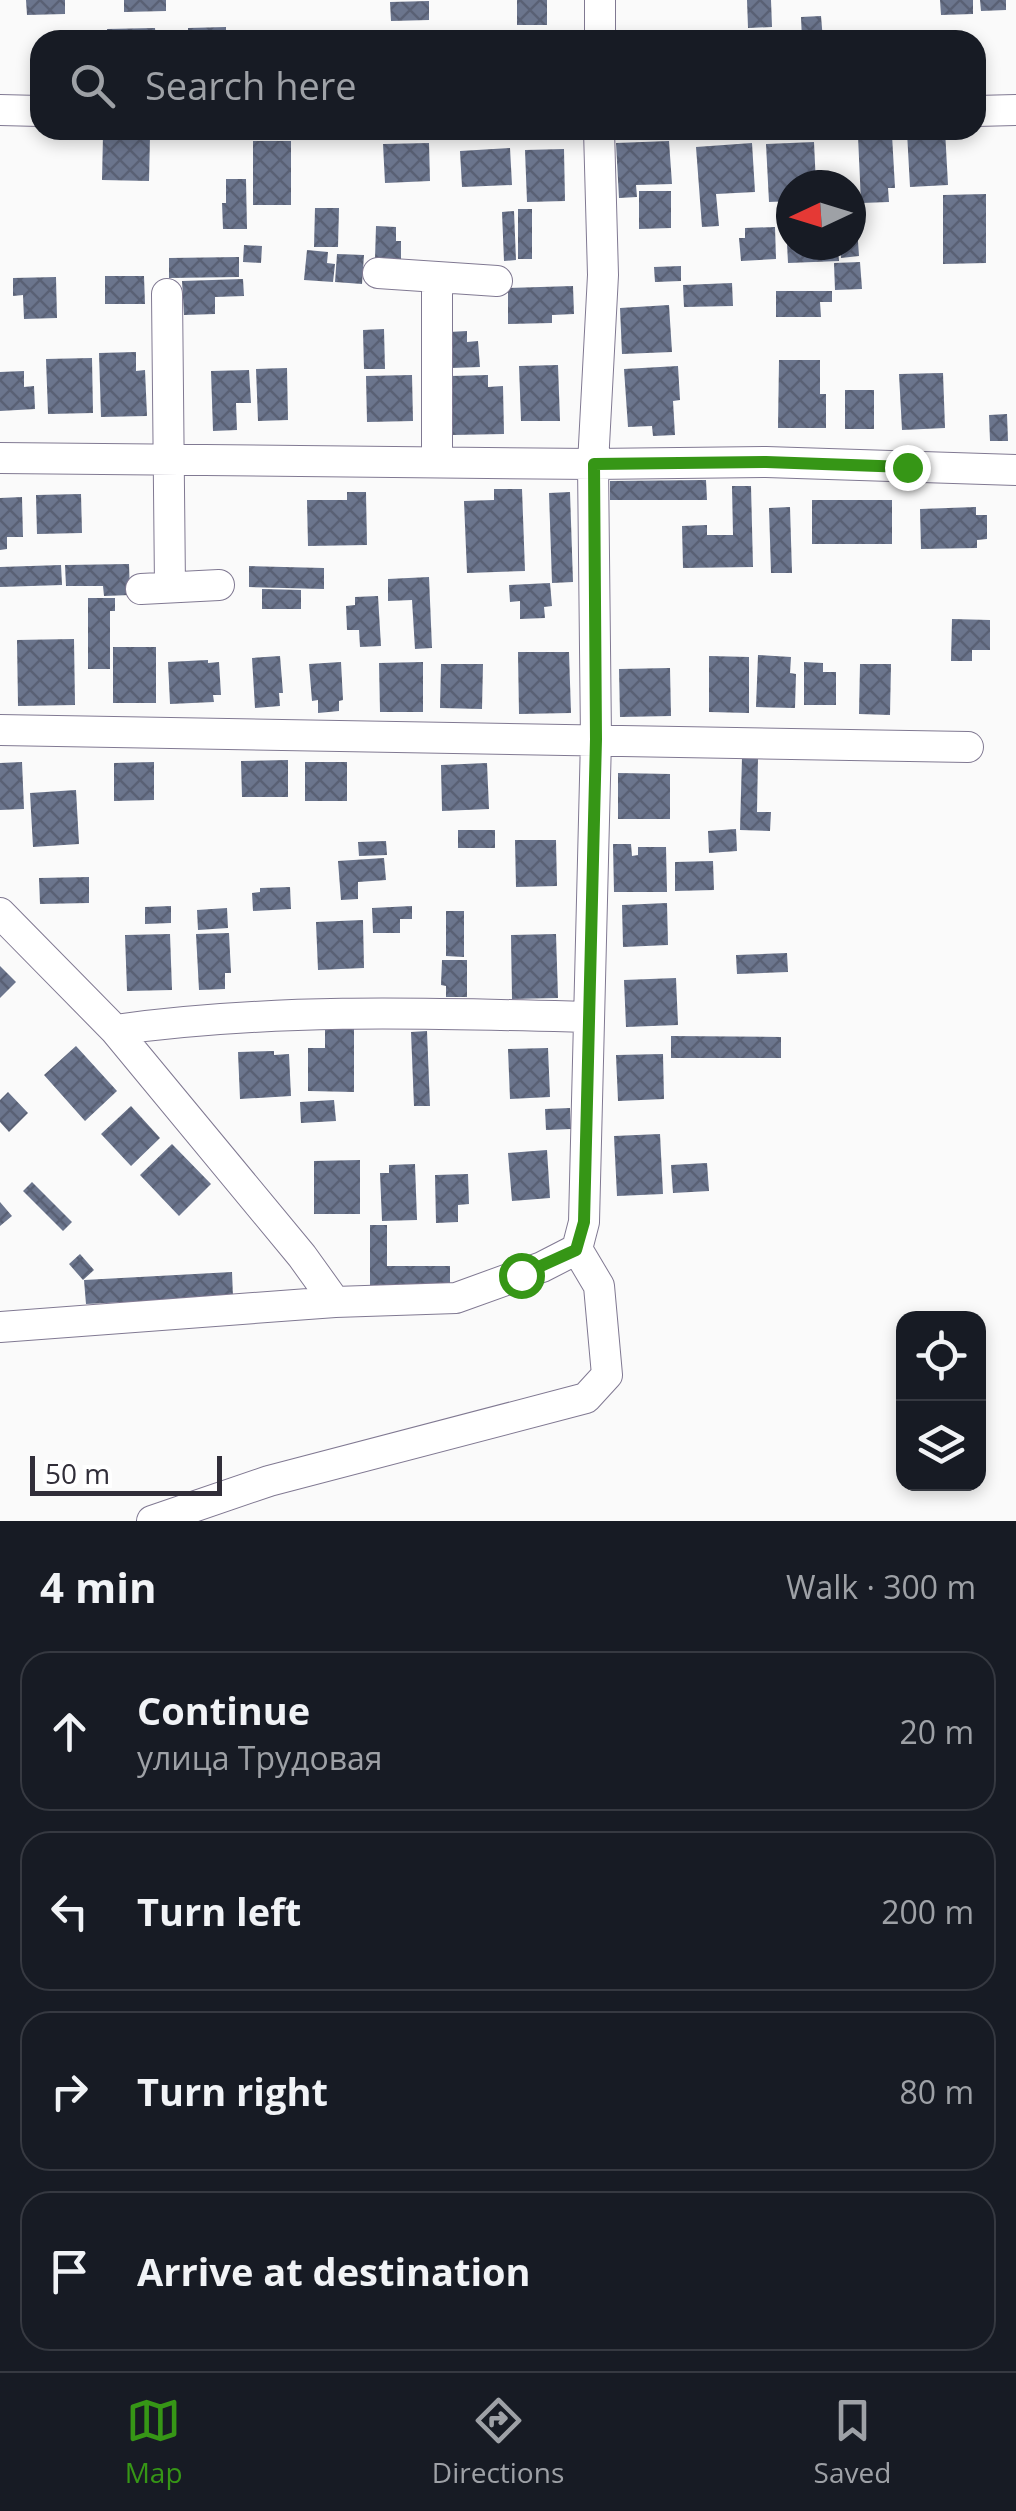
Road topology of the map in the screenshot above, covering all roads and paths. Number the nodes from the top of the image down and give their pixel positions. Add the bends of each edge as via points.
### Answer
1 (600, 0) edge
2 (600, 30) edge
3 (0, 110) edge
4 (1016, 110) edge
5 (30, 111) edge
6 (986, 111) edge
7 (599, 140) edge
8 (378, 273) dead end
9 (437, 278) junction
10 (497, 281) dead end
11 (167, 294) dead end
12 (0, 458) edge
13 (170, 462) junction
14 (437, 462) junction
15 (594, 464) junction
16 (1016, 470) edge
17 (220, 585) dead end
18 (0, 730) edge
19 (596, 739) junction
20 (968, 748) dead end
21 (0, 913) edge
22 (588, 1017) junction
23 (115, 1030) junction
24 (576, 1250) junction
25 (334, 1302) junction
26 (0, 1327) edge
27 (152, 1521) edge

1 - 2 street
3 - 5 street
4 - 6 street
7 - 15 street via 603,274
8 - 9 street
9 - 10 street
9 - 14 street
11 - 13 street
12 - 13 street
13 - 14 street
13 - 17 street via 156,588
14 - 15 street
15 - 16 street
15 - 19 street
18 - 19 street
19 - 20 street
19 - 22 street
21 - 23 street
22 - 23 street via 373,1012 196,1018
22 - 24 street via 584,1222
23 - 25 street
24 - 25 street via 456,1298
24 - 27 street via 599,1286 607,1375 586,1398 269,1482
25 - 26 street

